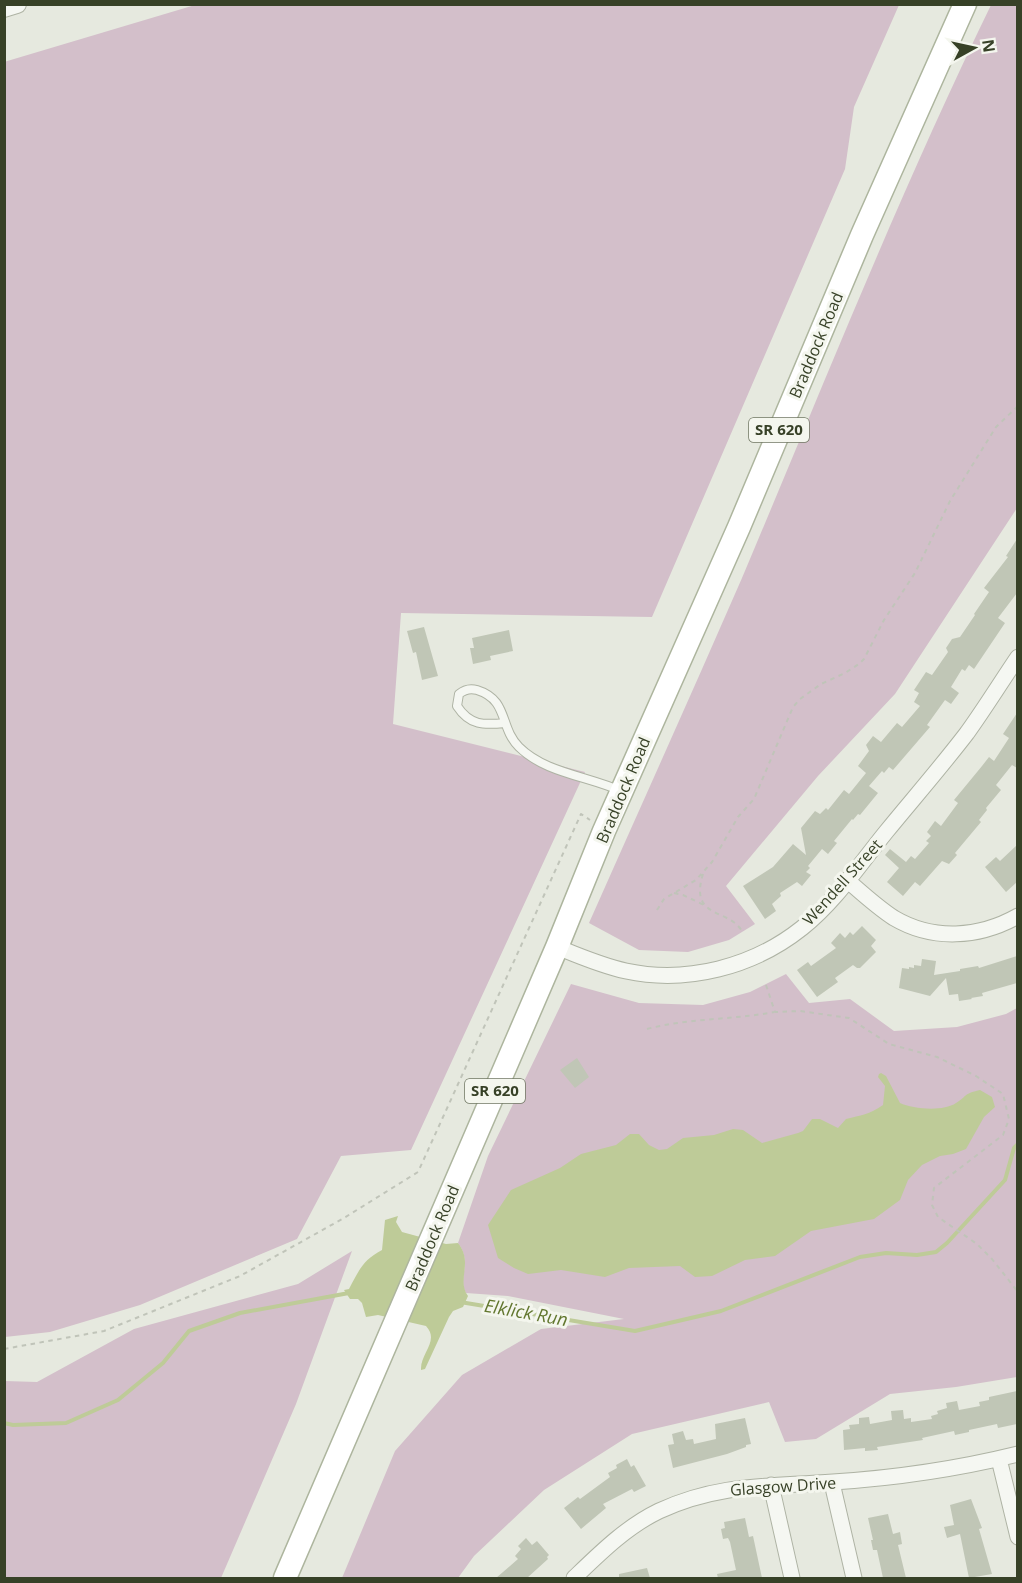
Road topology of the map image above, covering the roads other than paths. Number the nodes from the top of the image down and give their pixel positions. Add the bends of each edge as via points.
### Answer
1 (17, 4) edge
2 (964, 4) edge
3 (4, 8) edge
4 (1017, 657) edge
5 (505, 723) junction
6 (622, 791) junction
7 (847, 880) junction
8 (1017, 916) edge
9 (557, 947) junction
10 (1017, 1454) edge
11 (999, 1459) junction
12 (832, 1483) junction
13 (771, 1485) junction
14 (1017, 1537) edge
15 (285, 1578) edge
16 (574, 1578) edge
17 (792, 1578) edge
18 (854, 1578) edge

1 - 3 street
2 - 6 main road, Braddock Road / SR 620
4 - 7 street, Wendell Street via 968,731
5 - 5 lane via 500,706 492,697 473,689 459,694 458,706 467,718 484,724
5 - 6 lane via 508,735 520,749 542,763
6 - 9 main road, Braddock Road / SR 620
7 - 8 street via 895,918 927,931 985,931
7 - 9 street, Wendell Street via 822,910 780,943 737,964 710,971 682,975 627,971
9 - 15 main road, Braddock Road / SR 620
10 - 11 street, Glasgow Drive
11 - 12 street, Glasgow Drive
11 - 14 street
12 - 13 street, Glasgow Drive
12 - 18 street
13 - 16 street, Glasgow Drive via 714,1491 657,1512 610,1544
13 - 17 street

